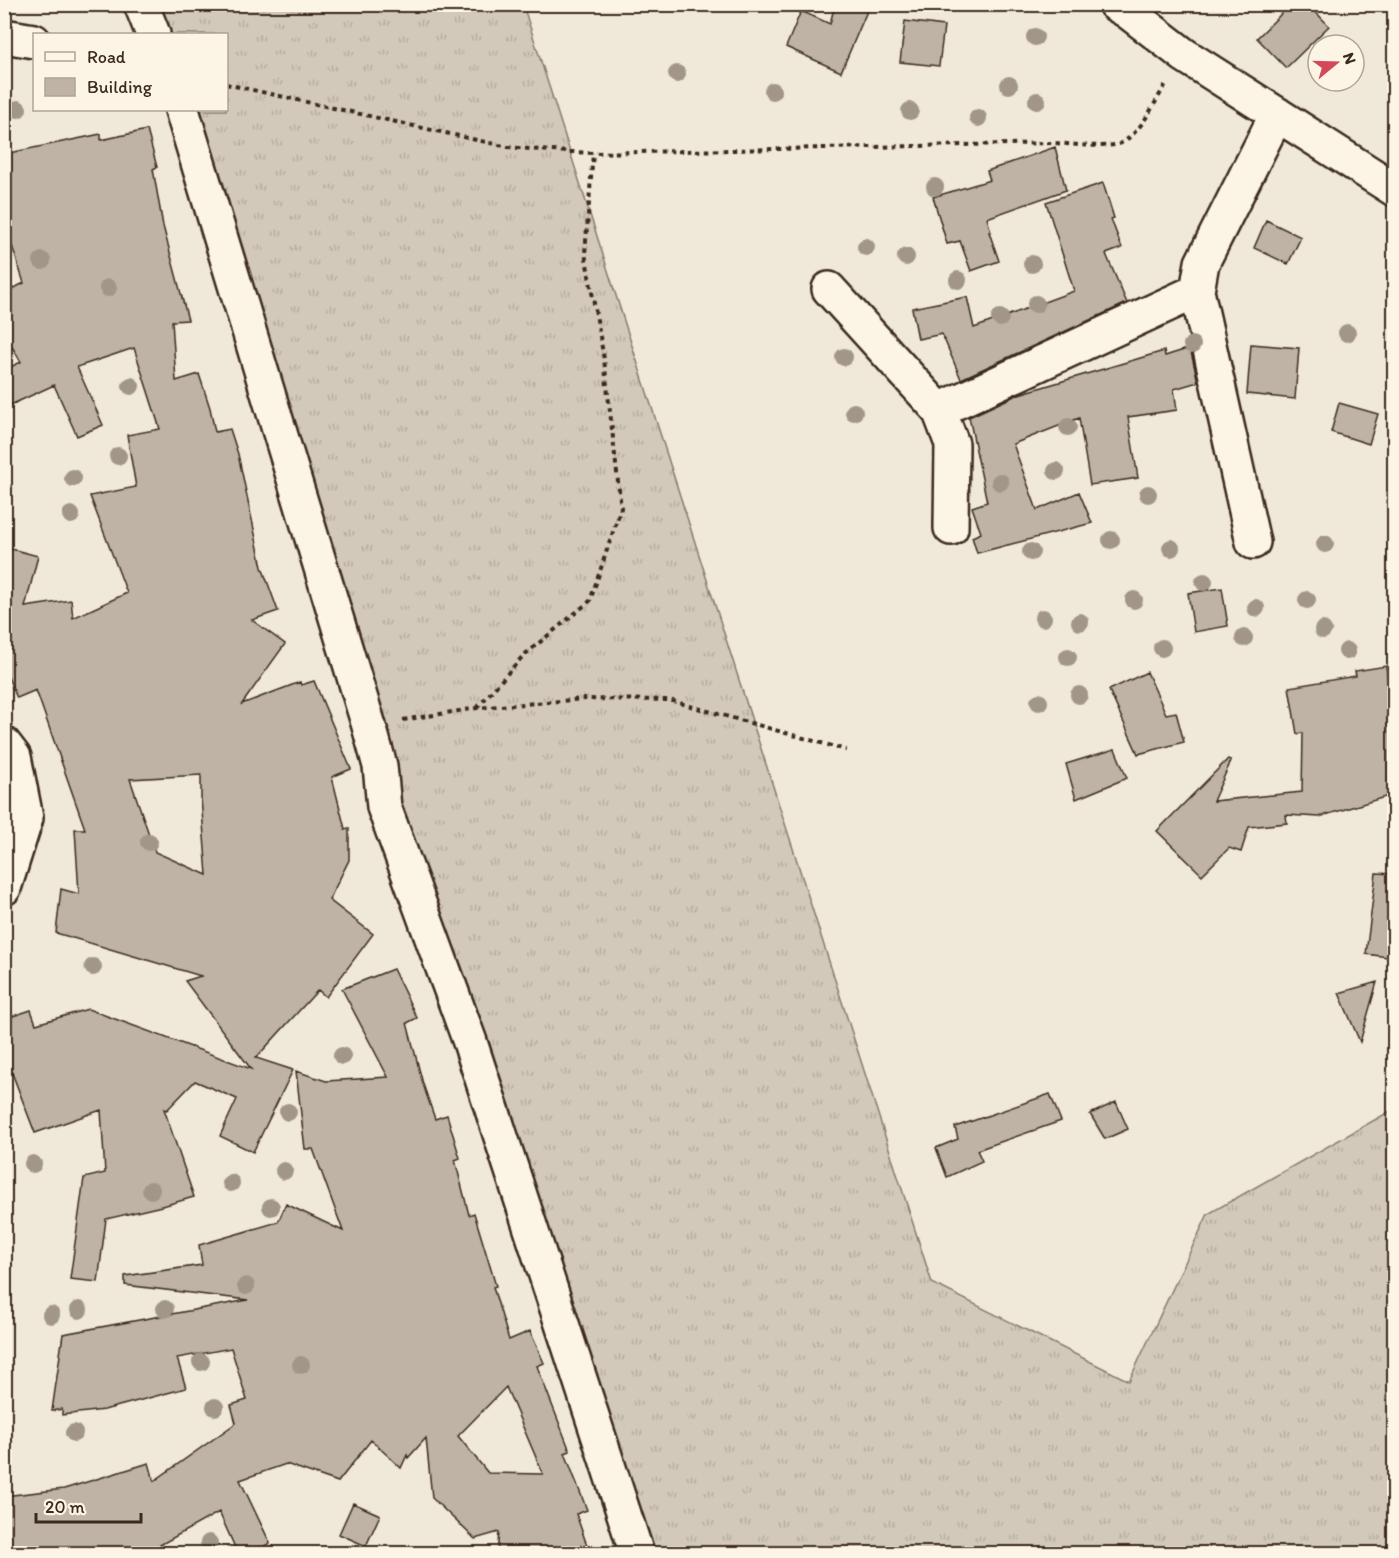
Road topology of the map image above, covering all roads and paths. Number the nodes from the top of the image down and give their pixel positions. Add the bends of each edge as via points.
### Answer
1 (141, 4) edge
2 (1125, 7) edge
3 (153, 33) edge
4 (4, 36) edge
5 (33, 41) edge
6 (1184, 55) junction
7 (228, 84) edge
8 (182, 111) edge
9 (1277, 114) junction
10 (594, 153) junction
11 (1395, 189) edge
12 (829, 289) dead end
13 (1197, 291) junction
14 (939, 410) junction
15 (951, 528) dead end
16 (1253, 542) dead end
17 (477, 708) junction
18 (369, 726) junction
19 (4, 744) edge
20 (846, 750) dead end
21 (4, 888) edge
22 (637, 1554) edge

1 - 3 street
2 - 6 street
4 - 5 street
6 - 9 street
6 - 10 path via 1137,131 1120,145
7 - 10 path via 508,147
8 - 18 street
9 - 11 street
9 - 13 street via 1202,263
10 - 17 path via 585,253 604,359 621,508 590,601 523,656
12 - 14 street
13 - 14 street
13 - 16 street
14 - 15 street via 952,444
17 - 18 path
17 - 20 path via 584,699 669,700
18 - 22 street via 380,766 384,807 470,1042
19 - 21 street via 14,758 26,819

